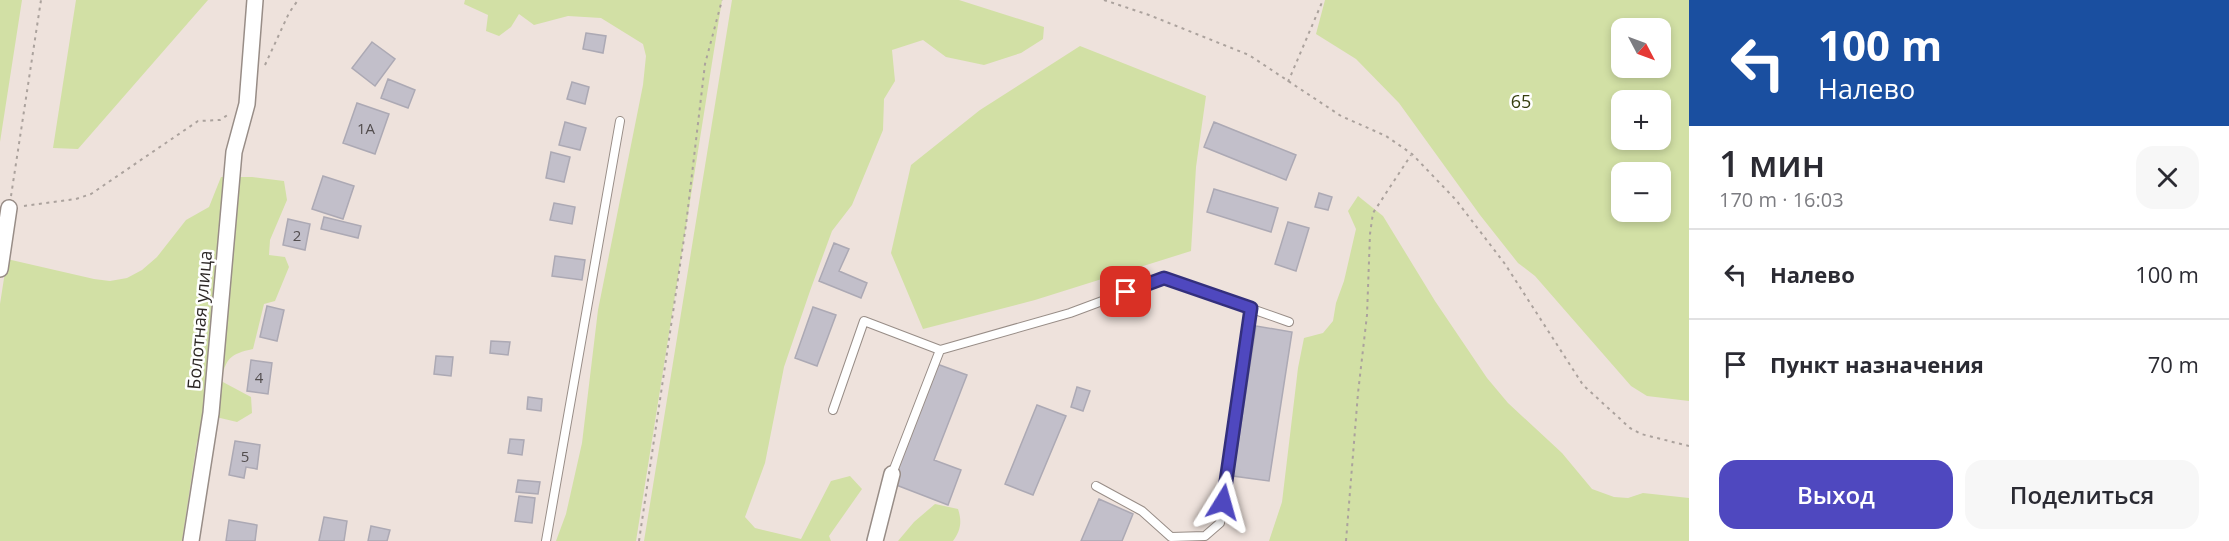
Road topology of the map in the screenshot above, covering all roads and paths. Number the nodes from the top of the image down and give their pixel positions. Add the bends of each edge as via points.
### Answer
1 (41, 0) edge
2 (255, 0) edge
3 (298, 0) edge
4 (722, 0) edge
5 (1104, 0) edge
6 (1323, 0) edge
7 (261, 74) dead end
8 (1288, 82) junction
9 (247, 104) junction
10 (620, 121) dead end
11 (1412, 154) junction
12 (9, 208) junction
13 (0, 269) edge
14 (1251, 308) junction
15 (1289, 322) dead end
16 (940, 350) junction
17 (833, 410) dead end
18 (1689, 446) edge
19 (892, 474) joint
20 (1096, 486) dead end
21 (192, 541) edge
22 (546, 541) edge
23 (639, 541) edge
24 (875, 541) edge
25 (1346, 541) edge

1 - 12 path
2 - 9 street, Болотная улица
3 - 7 path
4 - 23 path via 705,64 686,225
5 - 8 path via 1250,55
6 - 8 path
8 - 11 path
9 - 12 path via 220,120 198,121 91,194
9 - 21 street, Болотная улица via 234,152 211,413
10 - 22 lane
11 - 18 path via 1456,200 1505,264 1583,384 1630,428
11 - 25 path via 1373,213
12 - 13 street
14 - 15 lane
14 - 16 lane via 1164,278 1070,313
14 - 20 lane via 1220,523 1205,536 1171,537 1142,511
16 - 17 lane via 864,321
16 - 19 lane
19 - 24 street

